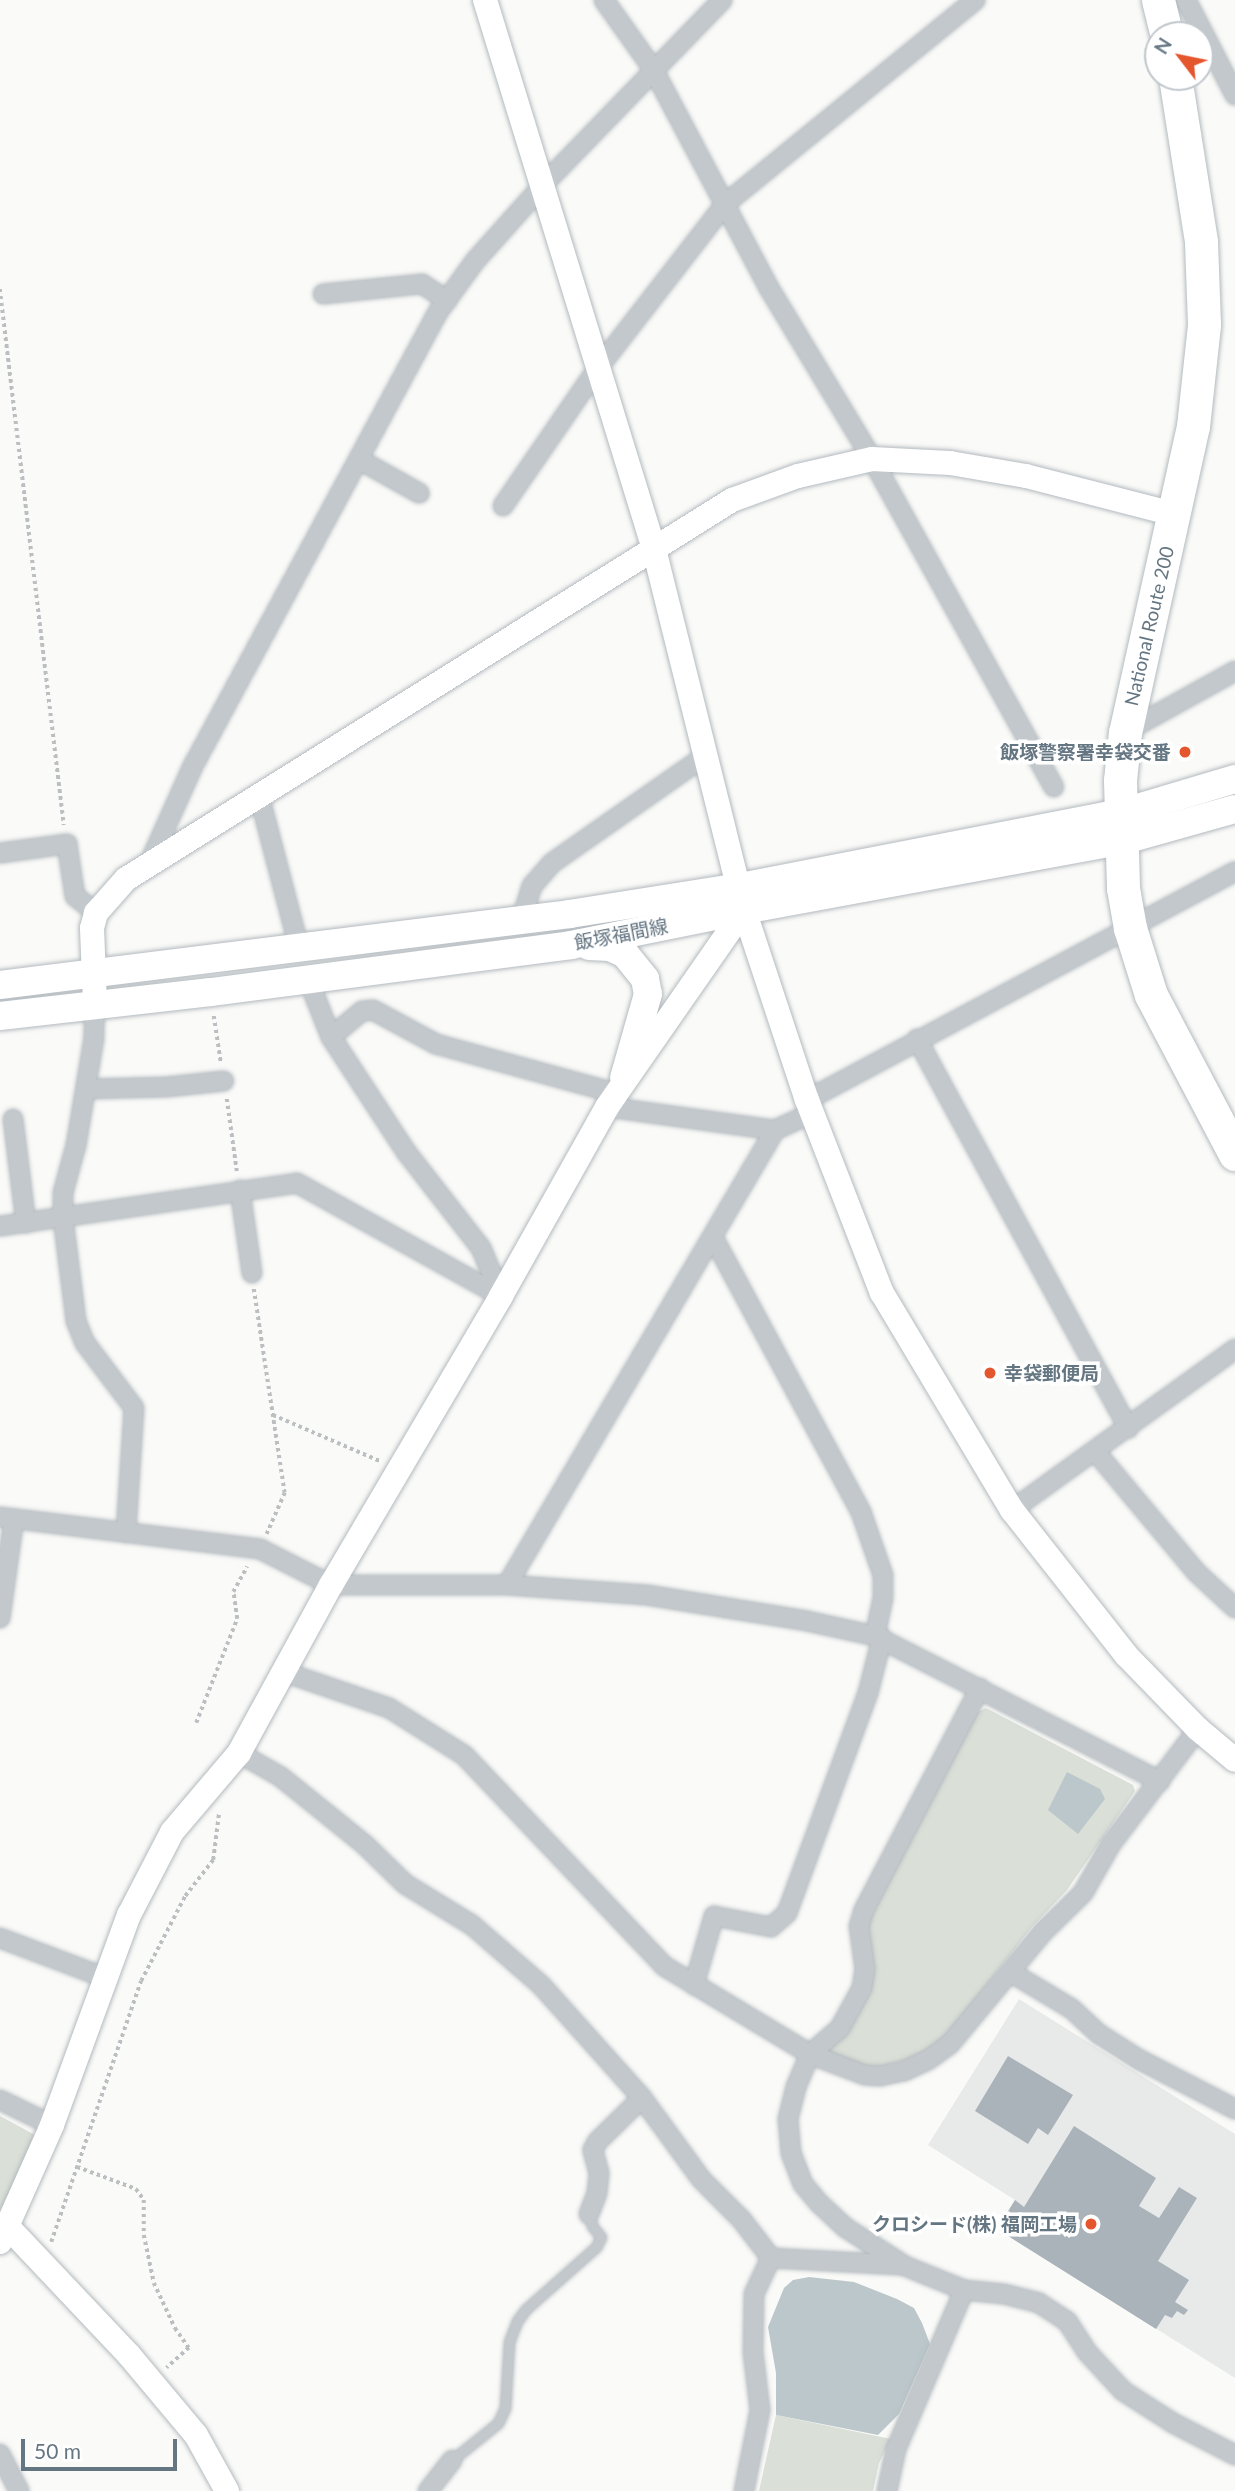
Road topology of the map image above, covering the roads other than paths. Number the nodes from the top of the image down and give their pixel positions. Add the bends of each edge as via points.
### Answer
1 (485, 0) edge
2 (604, 0) edge
3 (722, 0) edge
4 (975, 0) edge
5 (1158, 0) edge
6 (1186, 0) edge
7 (1163, 21) edge
8 (653, 69) junction
9 (1178, 91) edge
10 (1235, 95) edge
11 (542, 186) junction
12 (724, 204) junction
13 (323, 294) dead end
14 (447, 300) junction
15 (598, 368) junction
16 (872, 459) junction
17 (360, 460) junction
18 (419, 493) dead end
19 (503, 506) dead end
20 (1174, 514) junction
21 (654, 549) junction
22 (1235, 671) edge
23 (1125, 732) junction
24 (706, 755) junction
25 (1235, 779) edge
26 (1054, 787) dead end
27 (258, 795) junction
28 (1235, 809) edge
29 (1121, 827) junction
30 (0, 853) edge
31 (148, 866) junction
32 (1235, 871) edge
33 (742, 898) junction
34 (96, 913) junction
35 (522, 920) junction
36 (1129, 928) junction
37 (571, 945) junction
38 (299, 948) junction
39 (93, 973) junction
40 (309, 979) junction
41 (0, 985) edge
42 (95, 1003) junction
43 (0, 1016) edge
44 (331, 1037) junction
45 (917, 1039) junction
46 (224, 1082) dead end
47 (86, 1089) junction
48 (616, 1093) junction
49 (809, 1106) junction
50 (13, 1119) dead end
51 (775, 1130) junction
52 (1235, 1154) edge
53 (240, 1190) junction
54 (63, 1218) junction
55 (26, 1223) junction
56 (0, 1226) edge
57 (713, 1239) junction
58 (252, 1273) road end
59 (501, 1296) junction
60 (1235, 1349) edge
61 (1128, 1427) junction
62 (1095, 1451) junction
63 (1012, 1510) junction
64 (7, 1518) edge
65 (126, 1533) junction
66 (331, 1585) junction
67 (507, 1585) junction
68 (1235, 1608) edge
69 (0, 1618) edge
70 (878, 1637) junction
71 (284, 1672) junction
72 (980, 1688) junction
73 (1198, 1729) junction
74 (239, 1754) junction
75 (1235, 1760) edge
76 (1160, 1781) junction
77 (0, 1938) edge
78 (1012, 1973) junction
79 (106, 1978) junction
80 (694, 1985) junction
81 (810, 2054) junction
82 (642, 2098) junction
83 (0, 2100) edge
84 (1235, 2109) edge
85 (52, 2125) junction
86 (589, 2214) joint
87 (4, 2235) edge
88 (771, 2258) junction
89 (905, 2266) junction
90 (964, 2290) junction
91 (0, 2454) edge
92 (1235, 2455) edge
93 (452, 2460) joint
94 (19, 2491) edge
95 (227, 2491) edge
96 (428, 2491) edge
97 (744, 2491) edge
98 (887, 2491) edge

1 - 11 street
2 - 8 street
3 - 8 street
4 - 12 street
5 - 7 highway
6 - 10 street
8 - 11 street
8 - 12 street
9 - 20 highway, National Route 200 via 1201,242 1204,325 1193,426
11 - 14 street
11 - 15 street
12 - 15 street
12 - 16 street
13 - 14 street via 422,284
14 - 17 street
15 - 19 street
15 - 21 street
16 - 20 street via 1000,471
16 - 21 street via 797,476 732,500
16 - 26 street
17 - 18 street
17 - 31 street via 193,766
20 - 23 highway, National Route 200
21 - 24 street
21 - 27 street
22 - 23 street
23 - 29 highway, National Route 200
24 - 33 street
24 - 35 street via 552,863 532,886
25 - 29 main road, 飯塚福間線
27 - 31 street
27 - 38 street
28 - 29 main road, 飯塚福間線
29 - 33 main road, 飯塚福間線
29 - 36 highway, National Route 200
30 - 34 street via 67,844 75,896
31 - 34 street via 126,879
32 - 36 street
33 - 35 main road, 飯塚福間線
33 - 37 main road, 飯塚福間線
33 - 48 street
33 - 49 street
34 - 39 street
35 - 38 main road, 飯塚福間線
36 - 45 street
36 - 52 highway, National Route 200 via 1151,995
37 - 40 main road, 飯塚福間線
37 - 48 main road via 618,950 645,979 648,994
38 - 39 main road, 飯塚福間線
39 - 41 main road, 飯塚福間線
39 - 42 street
40 - 42 main road, 飯塚福間線
40 - 44 street
42 - 43 main road, 飯塚福間線
42 - 47 street
44 - 48 street via 362,1012 373,1010 436,1044
44 - 59 street via 407,1153 481,1248
45 - 49 street
45 - 61 street
46 - 47 street
47 - 54 street via 63,1193
48 - 51 street
48 - 59 street
49 - 51 street
49 - 63 street via 883,1293
50 - 55 street
51 - 57 street
53 - 54 street
53 - 58 street
53 - 59 street via 297,1183
54 - 55 street
54 - 65 street via 76,1321 85,1343 134,1409
55 - 56 street
57 - 67 street
57 - 70 street via 861,1512 884,1575
59 - 66 street
60 - 61 street
61 - 62 street
62 - 63 street
62 - 68 street via 1196,1572
63 - 73 street via 1126,1655
64 - 65 street
64 - 69 street
65 - 66 street via 260,1549
66 - 67 street
66 - 71 street
67 - 70 street via 647,1595
70 - 72 street
70 - 80 street via 868,1693 787,1913 771,1927 714,1916
71 - 74 street
71 - 80 street via 389,1708 464,1755 636,1939 664,1966
72 - 76 street
72 - 81 street via 864,1910 859,1926 865,1969 862,1987 840,2028
73 - 75 street
73 - 76 street
74 - 79 street via 172,1832 129,1915
74 - 82 street via 281,1777 405,1884 472,1925 541,1985
76 - 78 street via 1111,1844 1083,1894 1043,1932
77 - 79 street
78 - 81 street via 950,2044 904,2071 865,2075
78 - 84 street via 1140,2060
79 - 85 street
80 - 81 street
81 - 89 street via 788,2119 791,2153 803,2184 846,2228
82 - 86 street via 593,2150 599,2173
82 - 88 street via 701,2179
83 - 85 street
85 - 87 street
86 - 93 lane via 601,2237 596,2247 517,2321 509,2343 505,2409 498,2423
87 - 95 street via 42,2263 152,2382 196,2435
88 - 89 street
88 - 97 street via 754,2294 753,2352 760,2410
89 - 90 street
90 - 92 street via 1039,2303 1067,2321 1087,2353 1123,2391
90 - 98 street via 896,2449
91 - 94 street
93 - 96 street

